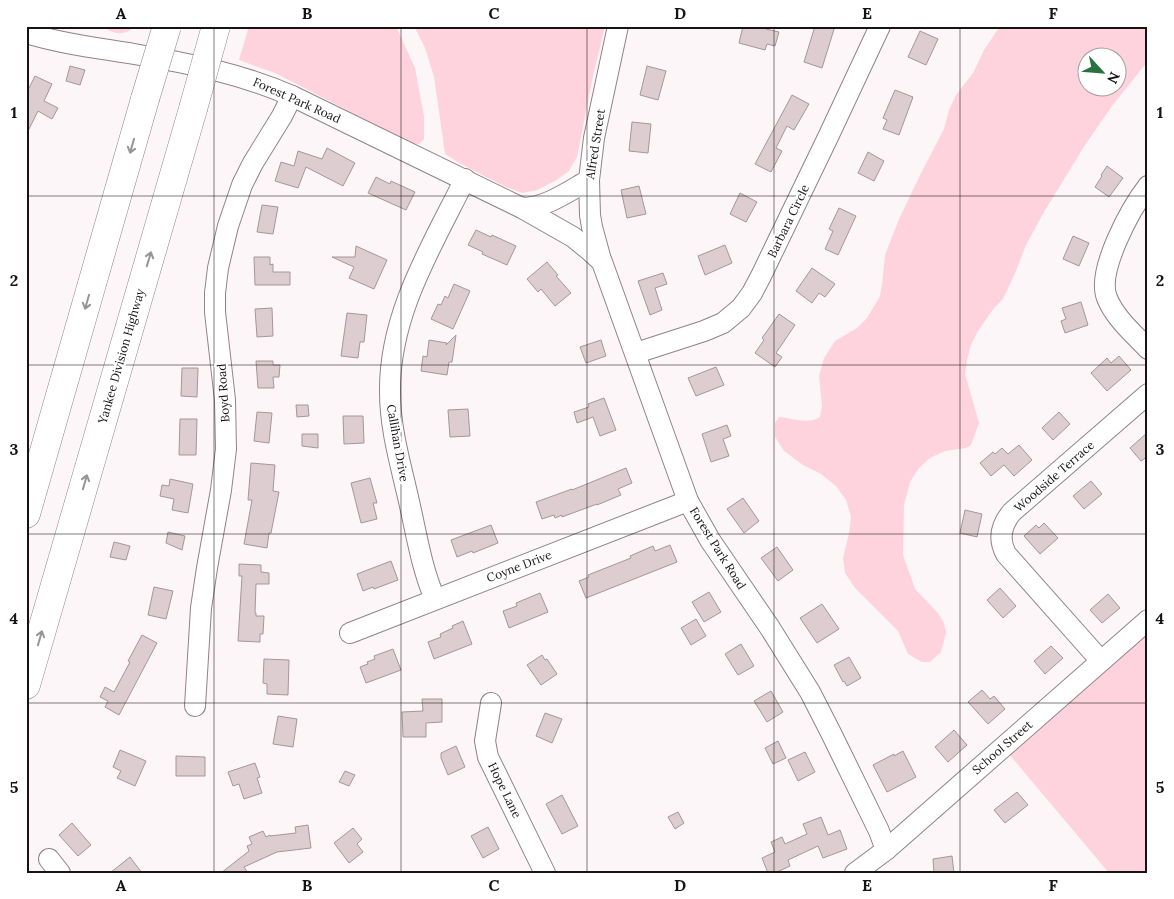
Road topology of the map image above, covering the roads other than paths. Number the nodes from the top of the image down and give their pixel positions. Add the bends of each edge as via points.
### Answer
1 (167, 26) edge
2 (216, 26) edge
3 (618, 26) edge
4 (880, 26) edge
5 (26, 33) edge
6 (292, 96) junction
7 (465, 179) junction
8 (589, 180) junction
9 (1148, 186) edge
10 (522, 208) junction
11 (602, 262) junction
12 (1148, 349) edge
13 (636, 354) junction
14 (1148, 394) edge
15 (688, 501) junction
16 (26, 514) edge
17 (435, 599) junction
18 (1148, 620) edge
19 (350, 633) dead end
20 (1101, 661) junction
21 (26, 685) edge
22 (491, 703) dead end
23 (195, 706) dead end
24 (886, 850) junction
25 (545, 873) edge
26 (855, 873) edge

1 -> 16 highway, bridge
21 -> 2 highway, Yankee Division Highway, bridge
3 - 8 street, Alfred Street via 594,138
4 - 13 street, Barbara Circle via 765,268 741,308 716,326
5 - 6 street, Forest Park Road via 228,73
6 - 7 street, Forest Park Road
6 - 23 street, Boyd Road via 242,185 218,268 215,312 225,400 226,449 201,608
7 - 10 street, Forest Park Road
7 - 17 street, Callihan Drive via 408,296 397,331 390,378 395,442
8 - 10 street via 554,199
8 - 11 street, Alfred Street via 590,215
9 - 12 street via 1117,242 1104,282 1113,309
10 - 11 street, Forest Park Road via 573,237
11 - 13 street, Forest Park Road
13 - 15 street, Forest Park Road
14 - 20 street, Woodside Terrace via 1012,512 1002,532 1003,549 1009,558
15 - 17 street, Coyne Drive
15 - 24 street, Forest Park Road via 815,701
17 - 19 street, Coyne Drive
18 - 20 street, School Street
20 - 24 street, School Street
22 - 25 street, Hope Lane via 485,741 488,757
24 - 26 street, School Street

